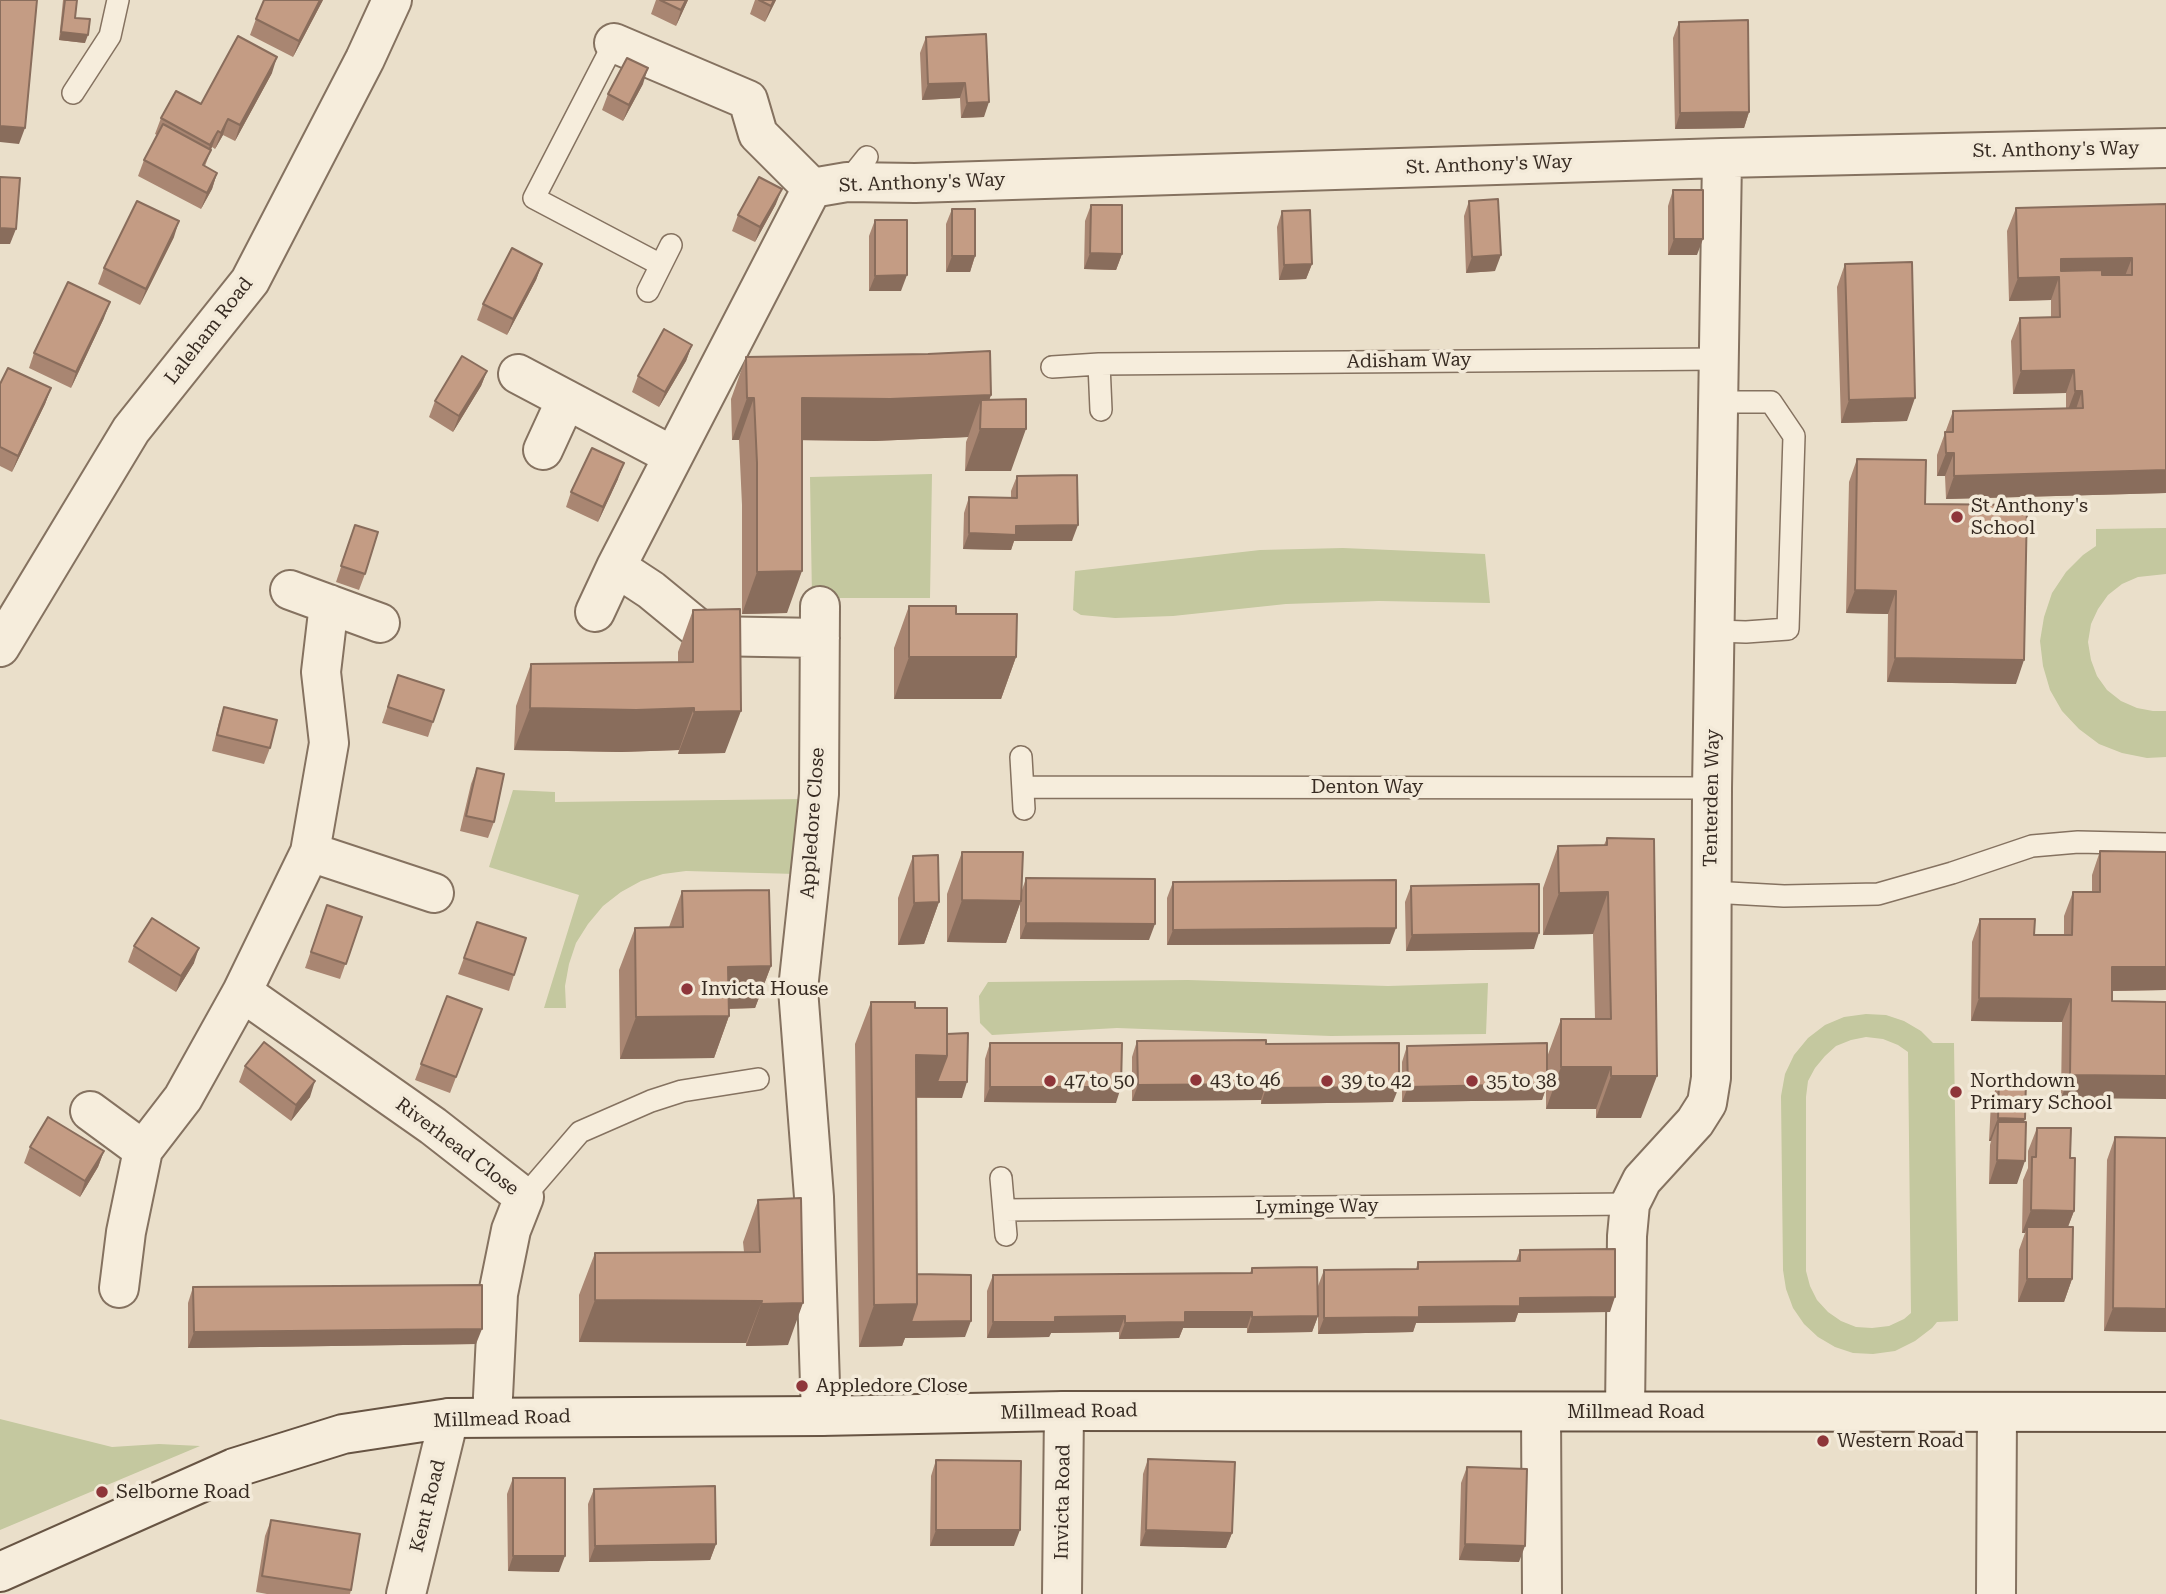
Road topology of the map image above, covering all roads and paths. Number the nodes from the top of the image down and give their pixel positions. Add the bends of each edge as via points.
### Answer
1 (118, 0) edge
2 (392, 0) edge
3 (614, 43) joint
4 (73, 93) dead end
5 (2166, 148) edge
6 (1722, 158) junction
7 (842, 176) junction
8 (671, 245) dead end
9 (661, 265) junction
10 (648, 291) dead end
11 (1719, 359) junction
12 (1099, 364) junction
13 (1052, 367) dead end
14 (518, 374) dead end
15 (566, 400) junction
16 (1718, 402) junction
17 (1101, 410) dead end
18 (543, 450) dead end
19 (673, 456) junction
20 (616, 567) junction
21 (290, 590) dead end
22 (330, 604) junction
23 (596, 612) dead end
24 (380, 623) dead end
25 (1715, 631) junction
26 (0, 647) edge
27 (1021, 757) dead end
28 (1023, 787) junction
29 (1712, 788) junction
30 (1024, 809) dead end
31 (2166, 844) edge
32 (310, 852) junction
33 (1711, 891) junction
34 (434, 893) dead end
35 (242, 992) junction
36 (758, 1079) dead end
37 (90, 1111) dead end
38 (143, 1150) junction
39 (1001, 1178) dead end
40 (524, 1197) junction
41 (1630, 1204) junction
42 (1004, 1210) junction
43 (1006, 1236) dead end
44 (119, 1288) dead end
45 (1064, 1411) junction
46 (1625, 1411) junction
47 (1541, 1412) junction
48 (1997, 1412) junction
49 (2166, 1412) edge
50 (492, 1416) junction
51 (821, 1416) junction
52 (449, 1418) junction
53 (0, 1572) edge
54 (406, 1594) edge
55 (1062, 1594) edge
56 (1542, 1594) edge
57 (1996, 1594) edge

1 - 4 lane via 110,36
2 - 26 street, Laleham Road via 250,281 131,430
3 - 7 street, St. Anthony's Way via 748,100 758,134
3 - 9 lane via 534,198
5 - 6 street, St. Anthony's Way
6 - 7 street, St. Anthony's Way via 915,183
6 - 11 street, Tenterden Way
7 - 19 street, St. Anthony's Way
8 - 9 lane
9 - 10 lane
11 - 12 lane, Adisham Way
11 - 16 street, Tenterden Way
12 - 13 lane, Adisham Way
12 - 17 lane
14 - 15 street
15 - 18 street
15 - 19 street
16 - 25 street, Tenterden Way
16 - 25 lane via 1771,402 1794,436 1788,629
19 - 20 street, St. Anthony's Way
20 - 23 street, St. Anthony's Way
20 - 51 street, Appledore Close via 707,636 820,622 819,794 798,989 814,1197
21 - 22 street
22 - 24 street
22 - 32 street via 321,672 329,743
25 - 29 street, Tenterden Way
27 - 28 lane
28 - 29 lane, Denton Way
28 - 30 lane
29 - 33 street, Tenterden Way
31 - 33 lane via 2032,846 1878,894 1784,896
32 - 34 street
32 - 35 street
33 - 41 street, Tenterden Way via 1711,1078 1707,1102 1695,1122 1642,1180
35 - 38 street via 183,1098
35 - 40 street, Riverhead Close via 433,1126
36 - 40 lane via 682,1091 580,1132
37 - 38 street
38 - 44 street
39 - 42 lane
40 - 50 street, Riverhead Close via 511,1230 498,1294
41 - 42 lane, Lyminge Way
41 - 46 street, Tenterden Way
42 - 43 lane
45 - 47 street, Millmead Road
45 - 51 street, Millmead Road
45 - 55 street, Invicta Road
46 - 47 street, Millmead Road
46 - 48 street, Millmead Road
47 - 56 street
48 - 49 street, Millmead Road
48 - 57 street
50 - 51 street, Millmead Road
50 - 52 street, Millmead Road
52 - 53 street, Millmead Road via 343,1434 234,1468
52 - 54 street, Kent Road

